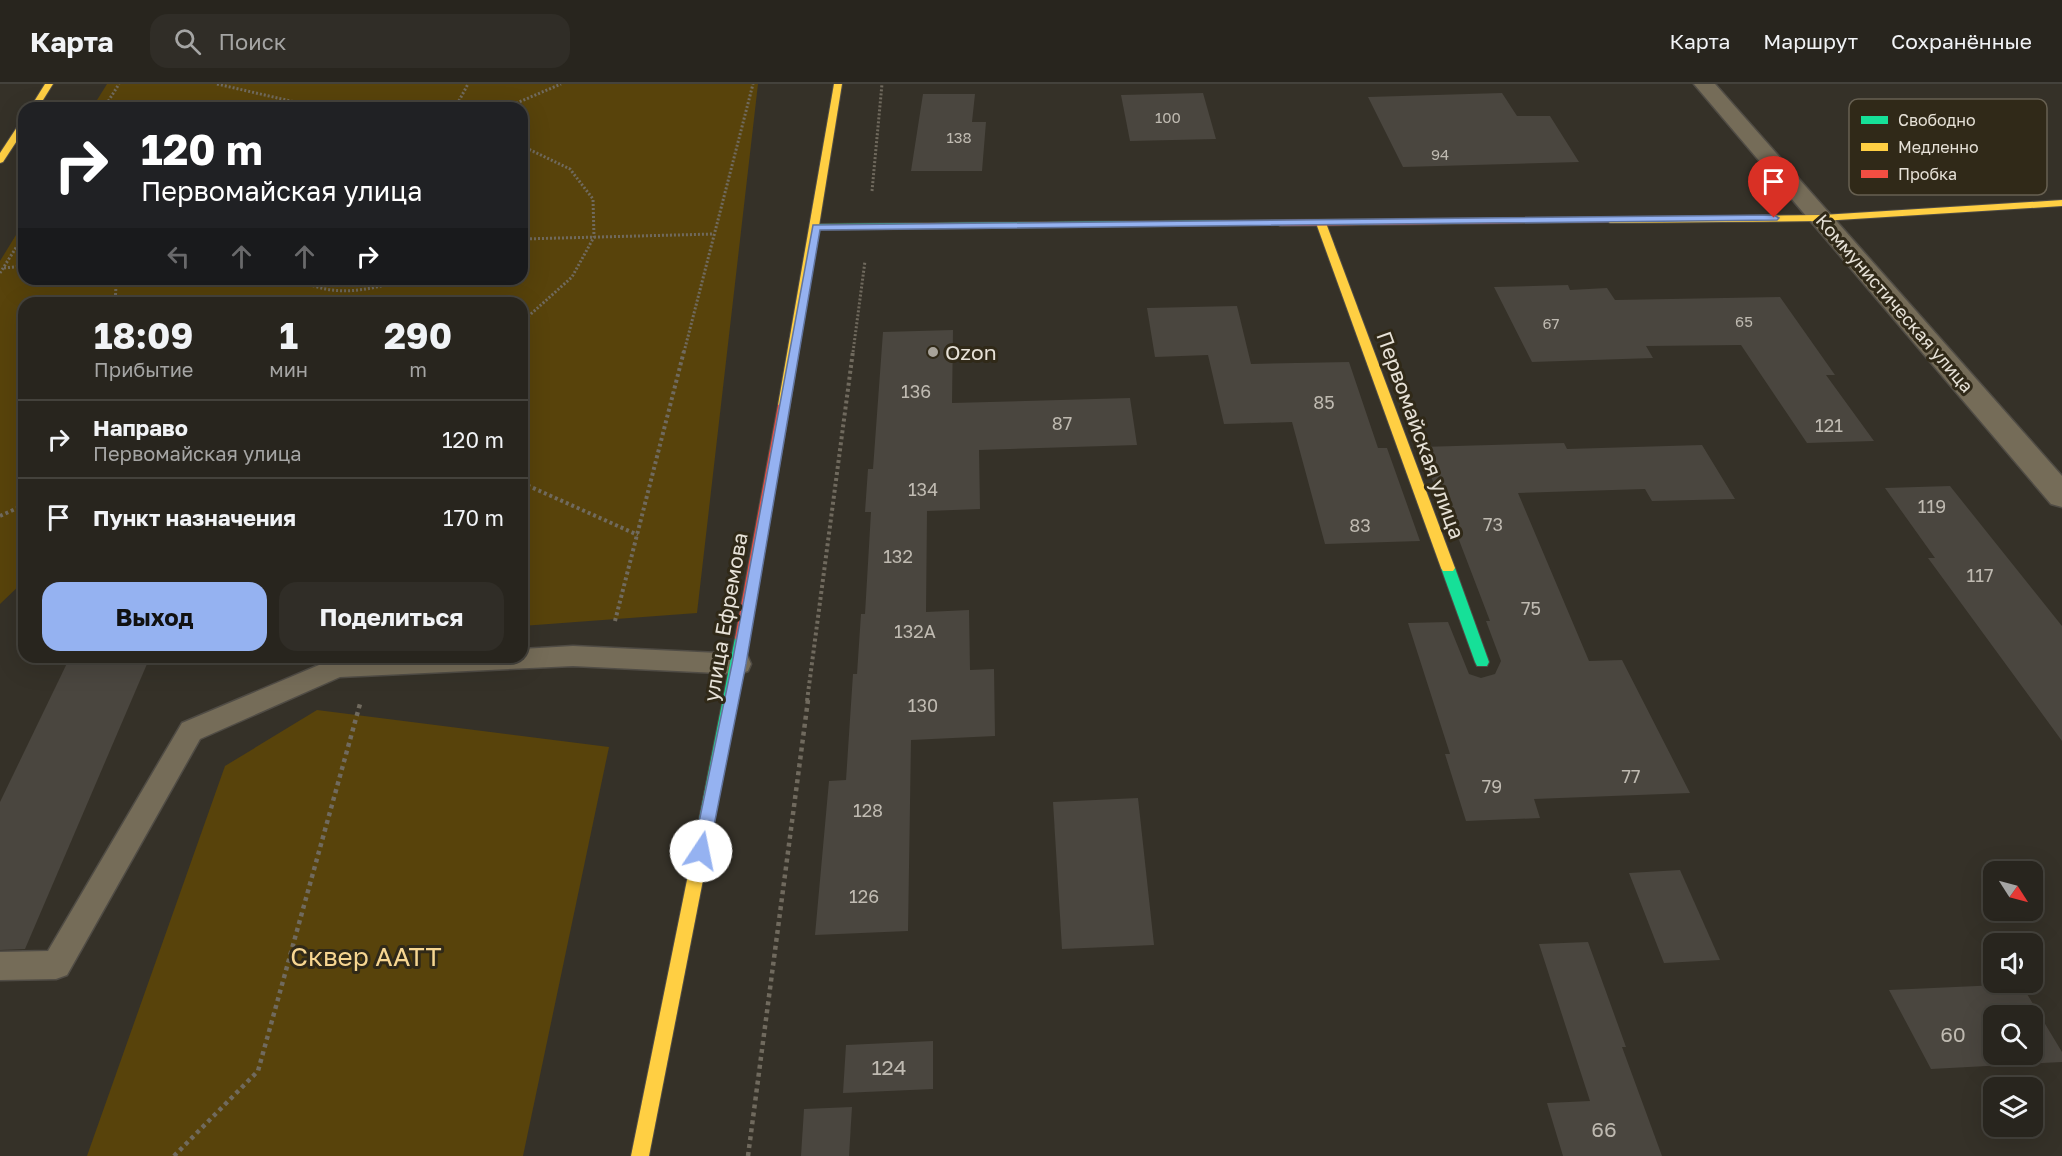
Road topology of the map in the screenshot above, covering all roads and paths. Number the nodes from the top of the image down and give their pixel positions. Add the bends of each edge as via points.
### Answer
1 (49, 84) edge
2 (119, 84) edge
3 (217, 84) edge
4 (468, 84) edge
5 (561, 84) edge
6 (753, 84) edge
7 (838, 84) edge
8 (882, 84) edge
9 (1704, 84) edge
10 (38, 102) edge
11 (108, 102) edge
12 (295, 102) edge
13 (458, 102) edge
14 (519, 102) edge
15 (18, 132) edge
16 (528, 149) edge
17 (0, 159) edge
18 (2062, 203) edge
19 (1822, 218) junction
20 (1321, 223) junction
21 (816, 227) junction
22 (869, 227) junction
23 (714, 234) junction
24 (594, 237) junction
25 (528, 239) edge
26 (18, 245) edge
27 (18, 267) edge
28 (4, 268) junction
29 (0, 273) edge
30 (307, 285) edge
31 (381, 285) edge
32 (528, 317) edge
33 (528, 486) edge
34 (2062, 496) edge
35 (18, 508) edge
36 (0, 516) edge
37 (638, 535) junction
38 (606, 658) junction
39 (528, 659) edge
40 (1482, 662) dead end
41 (422, 663) edge
42 (739, 664) junction
43 (371, 665) junction
44 (0, 966) edge
45 (174, 1156) edge
46 (640, 1156) edge
47 (748, 1156) edge

1 - 10 street
2 - 11 path
3 - 12 path
4 - 13 path
5 - 14 path
6 - 23 path
7 - 21 street, улица Ефремова
8 - 22 path
9 - 19 street, Коммунистическая улица
15 - 17 street
16 - 24 path via 570,169 593,199
18 - 19 street
19 - 20 street
19 - 34 street, Коммунистическая улица
20 - 22 street
20 - 40 street, Первомайская улица
21 - 22 street
21 - 42 street, улица Ефремова
22 - 47 path
23 - 24 path
23 - 37 path
24 - 25 path
24 - 32 path via 572,277
26 - 28 path
27 - 28 path
28 - 29 path
30 - 31 path via 353,292
33 - 37 path
35 - 36 path
37 - 38 path
38 - 39 lane
38 - 42 lane
41 - 43 lane
42 - 46 street, улица Ефремова
43 - 44 lane via 338,667 191,731 56,965
43 - 45 path via 258,1071

